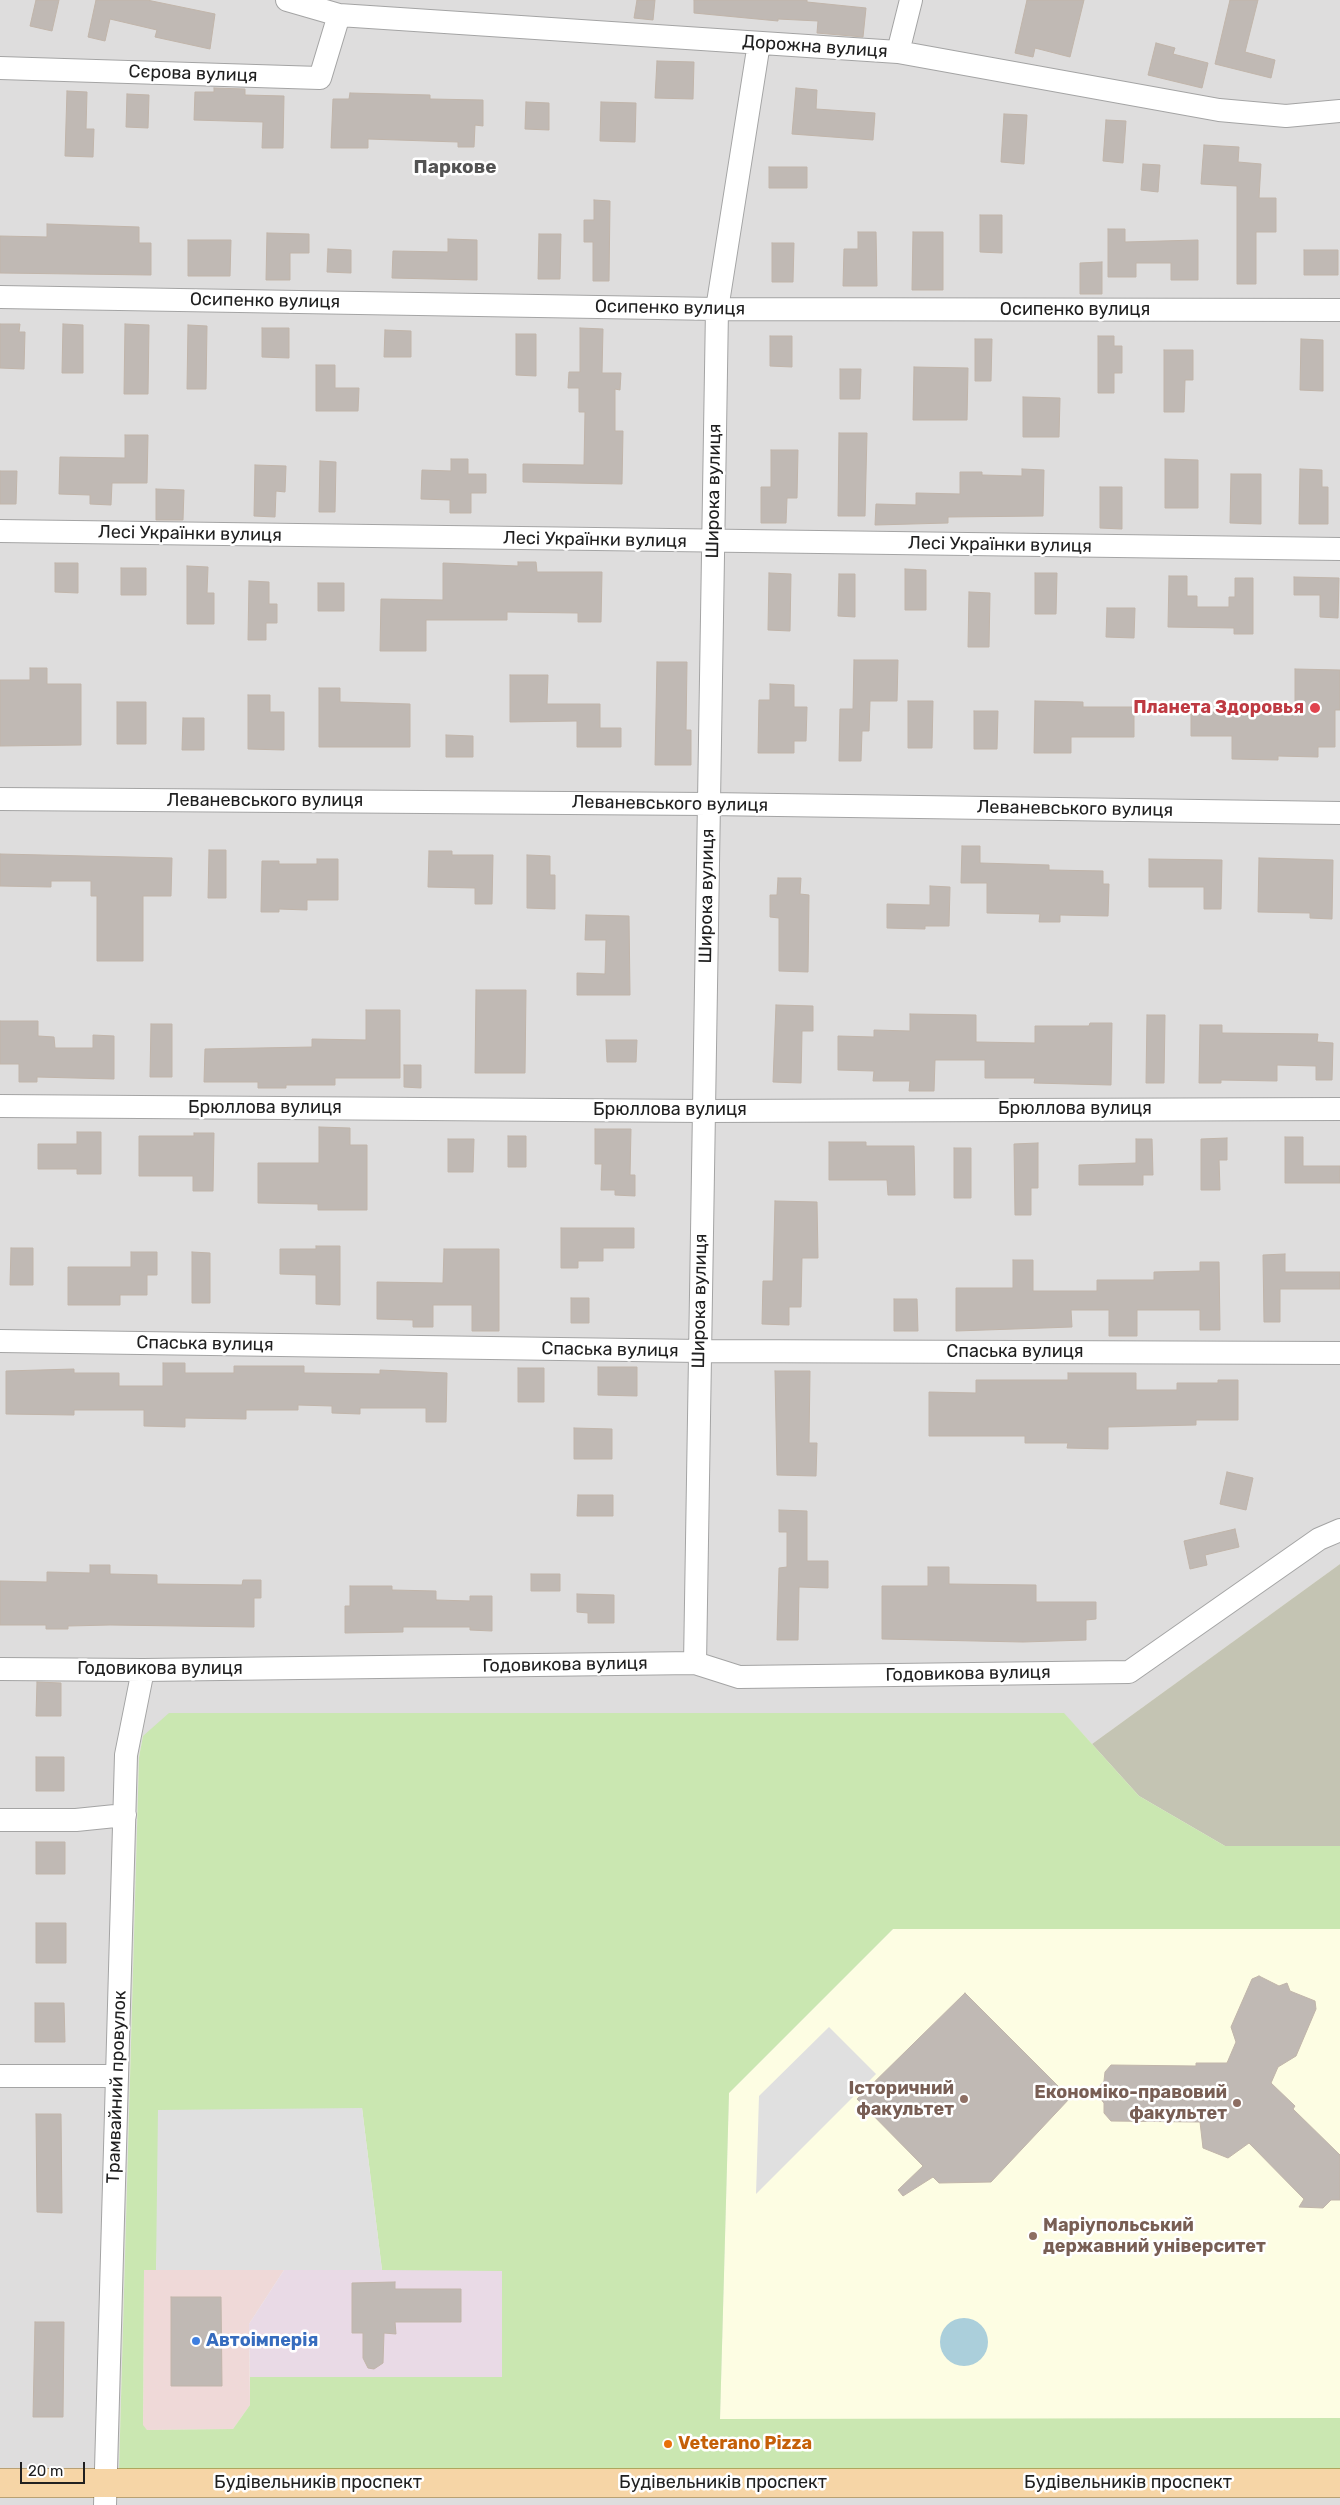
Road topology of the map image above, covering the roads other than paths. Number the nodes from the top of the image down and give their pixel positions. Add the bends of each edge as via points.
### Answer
1 (287, 0) edge
2 (911, 0) edge
3 (339, 15) junction
4 (759, 43) junction
5 (898, 52) junction
6 (0, 68) edge
7 (1340, 111) edge
8 (0, 297) edge
9 (717, 309) junction
10 (1340, 310) edge
11 (0, 531) edge
12 (713, 541) junction
13 (1340, 549) edge
14 (0, 799) edge
15 (708, 804) junction
16 (1340, 813) edge
17 (0, 1106) edge
18 (1340, 1109) edge
19 (704, 1111) junction
20 (0, 1341) edge
21 (700, 1351) junction
22 (1340, 1354) edge
23 (1340, 1530) edge
24 (695, 1663) junction
25 (0, 1669) edge
26 (143, 1670) junction
27 (125, 1815) junction
28 (0, 1820) edge
29 (0, 2076) edge
30 (117, 2076) junction
31 (0, 2483) edge
32 (1340, 2483) edge
33 (105, 2494) edge

1 - 3 street, Дорожна вулиця
2 - 5 street
3 - 4 street, Дорожна вулиця
3 - 6 street, Сєрова вулиця via 320,78
4 - 5 street, Дорожна вулиця
4 - 9 street, Широка вулиця
5 - 7 street, Дорожна вулиця via 1219,110 1286,116
8 - 9 street, Осипенко вулиця
9 - 10 street, Осипенко вулиця
9 - 12 street, Широка вулиця
11 - 12 street, Лесі Українки вулиця
12 - 13 street, Лесі Українки вулиця
12 - 15 street, Широка вулиця
14 - 15 street, Леваневського вулиця
15 - 16 street, Леваневського вулиця
15 - 19 street, Широка вулиця
17 - 19 street, Брюллова вулиця
18 - 19 street, Брюллова вулиця
19 - 21 street, Широка вулиця
20 - 21 street, Спаська вулиця
21 - 22 street, Спаська вулиця
21 - 24 street, Широка вулиця
23 - 24 street, Годовикова вулиця via 1318,1539 1128,1672 738,1677
24 - 26 street, Годовикова вулиця
25 - 26 street, Годовикова вулиця
26 - 27 street, Трамвайний провулок via 126,1756
27 - 28 street via 76,1820
27 - 30 street, Трамвайний провулок
29 - 30 street
30 - 33 street, Трамвайний провулок
31 - 33 main road, Будівельників проспект
32 - 33 main road, Будівельників проспект

